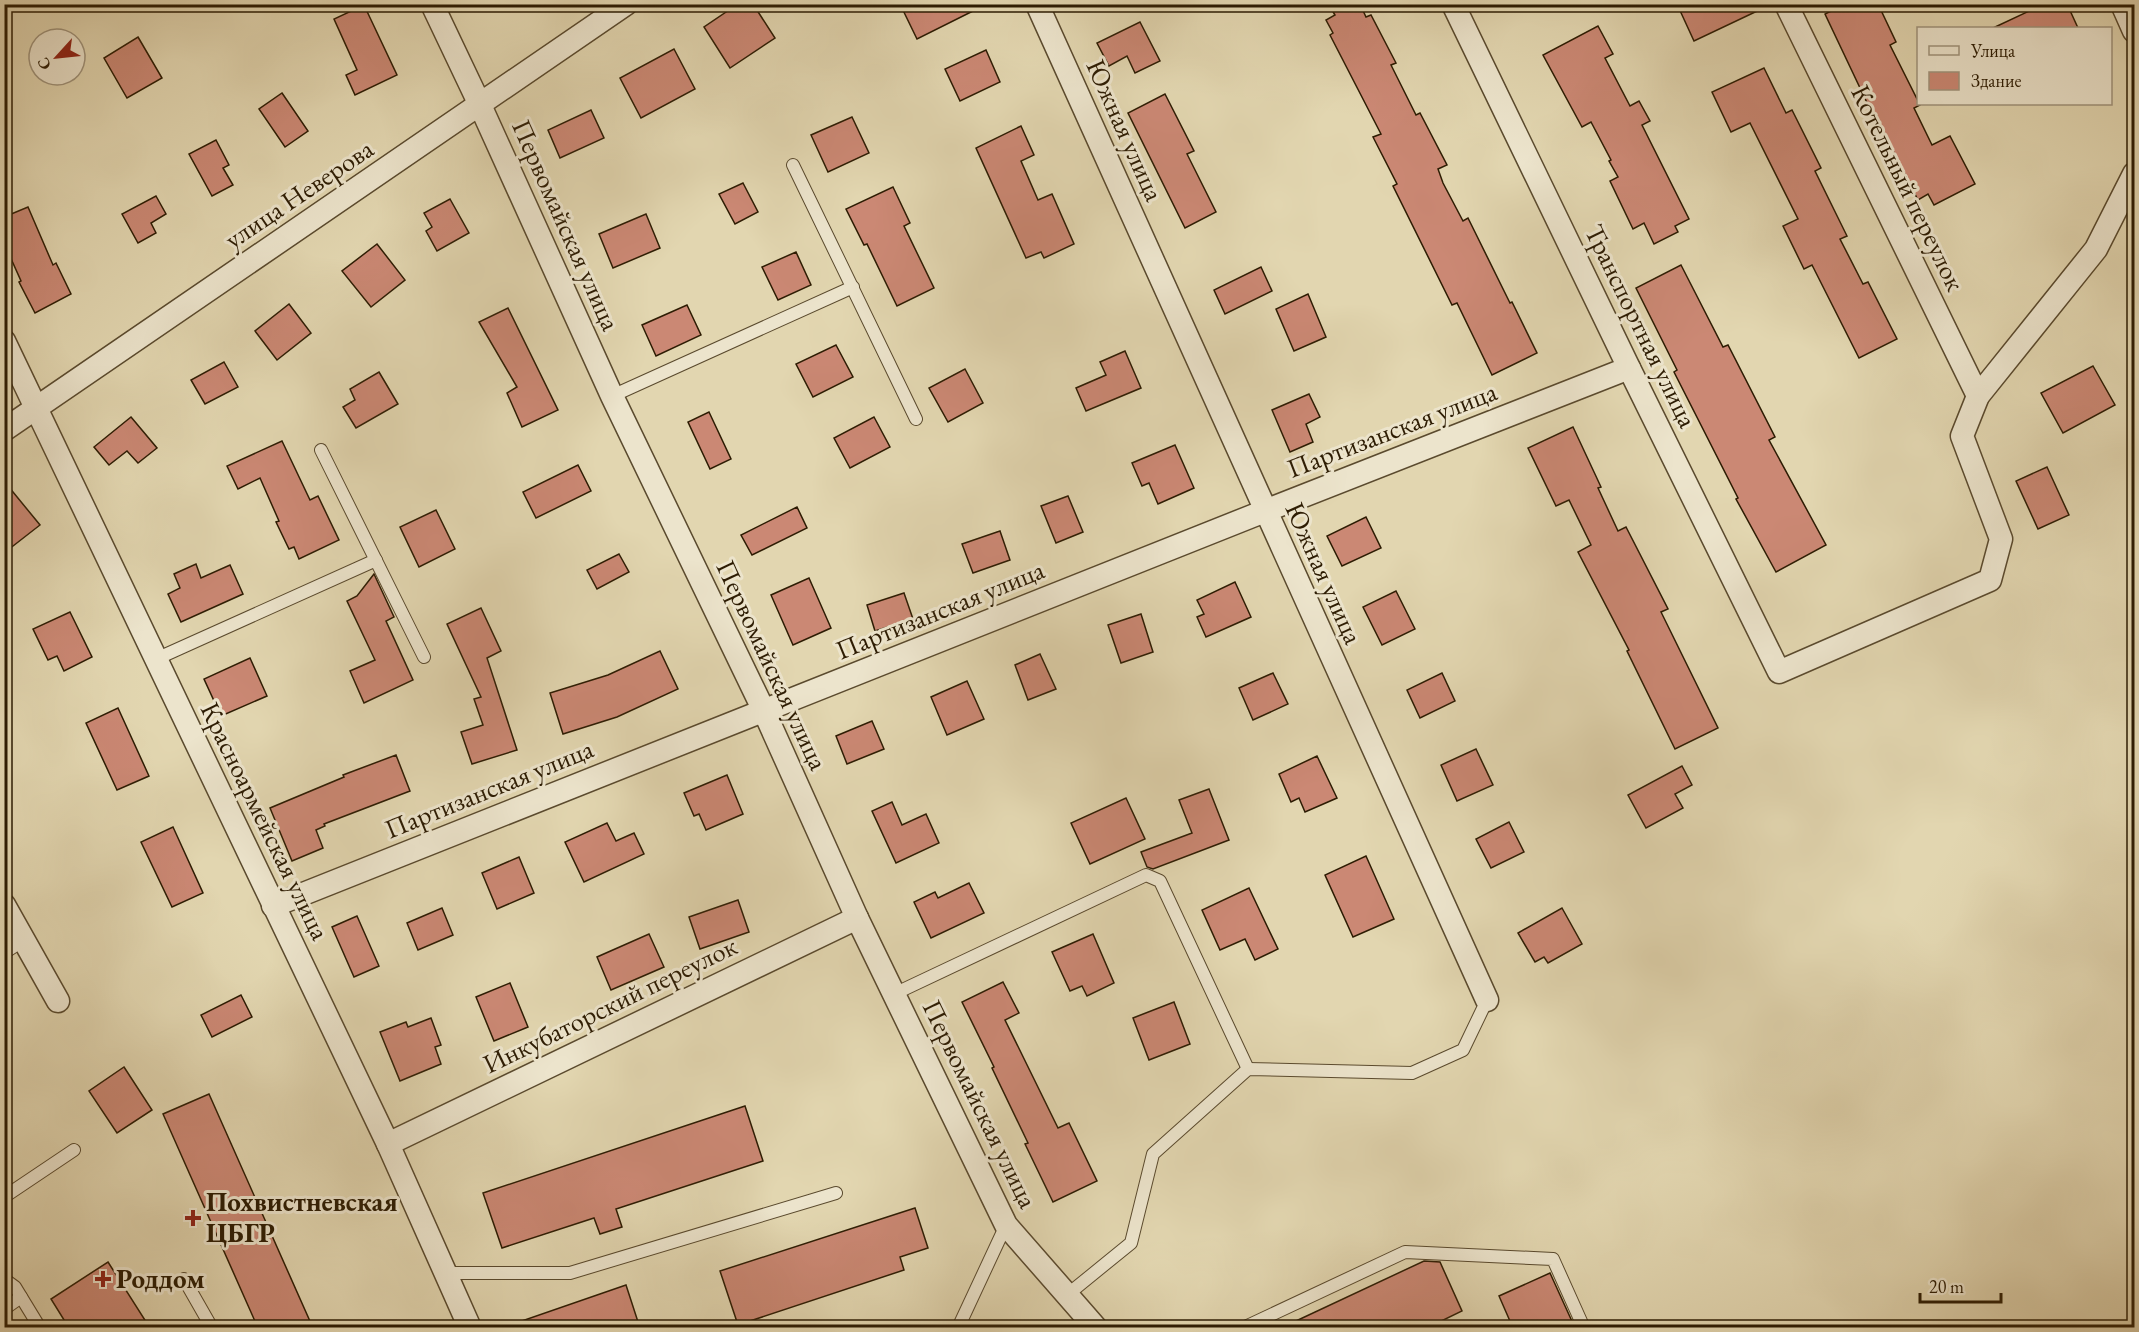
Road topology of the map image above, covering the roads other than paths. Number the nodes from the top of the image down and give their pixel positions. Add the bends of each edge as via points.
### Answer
1 (432, 4) edge
2 (626, 4) edge
3 (1037, 4) edge
4 (1786, 4) edge
5 (2122, 4) edge
6 (1457, 6) edge
7 (2134, 31) edge
8 (480, 105) junction
9 (793, 165) dead end
10 (2134, 174) edge
11 (853, 287) junction
12 (4, 341) edge
13 (1629, 368) junction
14 (612, 396) junction
15 (1978, 396) junction
16 (36, 408) junction
17 (916, 419) dead end
18 (4, 430) edge
19 (321, 450) dead end
20 (1265, 511) junction
21 (376, 560) junction
22 (424, 657) dead end
23 (156, 659) junction
24 (764, 711) junction
25 (4, 905) edge
26 (273, 906) junction
27 (857, 918) junction
28 (24, 940) junction
29 (4, 953) edge
30 (894, 994) junction
31 (1487, 1000) joint
32 (58, 1001) dead end
33 (1248, 1069) junction
34 (388, 1144) junction
35 (74, 1150) dead end
36 (836, 1193) dead end
37 (4, 1197) edge
38 (1006, 1225) junction
39 (446, 1273) junction
40 (184, 1279) dead end
41 (4, 1280) edge
42 (1067, 1295) junction
43 (21, 1297) junction
44 (4, 1309) edge
45 (40, 1328) edge
46 (212, 1328) edge
47 (470, 1328) edge
48 (958, 1328) edge
49 (1095, 1328) edge
50 (1243, 1328) edge
51 (1584, 1328) edge

1 - 8 street, Первомайская улица
2 - 8 street, улица Неверова
3 - 20 street, Южная улица
4 - 15 street, Котельный переулок
5 - 7 street
6 - 13 street, Транспортная улица
8 - 14 street, Первомайская улица
8 - 16 street, улица Неверова
9 - 11 lane
10 - 15 street via 2096,249
11 - 14 lane
11 - 17 lane
12 - 16 street, Красноармейская улица
13 - 15 street, Транспортная улица via 1779,672 1990,580 2001,539 1962,436
13 - 20 street, Партизанская улица
14 - 24 street, Первомайская улица
16 - 18 street, улица Неверова
16 - 23 street, Красноармейская улица
19 - 21 lane
20 - 24 street, Партизанская улица
20 - 31 street, Южная улица
21 - 22 lane
21 - 23 lane
23 - 26 street, Красноармейская улица
24 - 26 street, Партизанская улица
24 - 27 street, Первомайская улица
25 - 28 street
26 - 34 street, Красноармейская улица
27 - 30 street, Первомайская улица
27 - 34 street, Инкубаторский переулок
28 - 29 lane
28 - 32 street
30 - 33 lane via 1146,875 1160,881
30 - 38 street, Первомайская улица
31 - 33 lane via 1463,1050 1412,1073
33 - 42 lane via 1153,1154 1131,1243
34 - 39 street, Красноармейская улица
35 - 37 lane
36 - 39 lane via 570,1272
38 - 42 street, Первомайская улица
38 - 48 lane
39 - 47 street, Красноармейская улица
40 - 46 lane
41 - 43 lane
42 - 49 street, Первомайская улица
43 - 44 lane
43 - 45 lane
50 - 51 lane via 1405,1252 1553,1259

